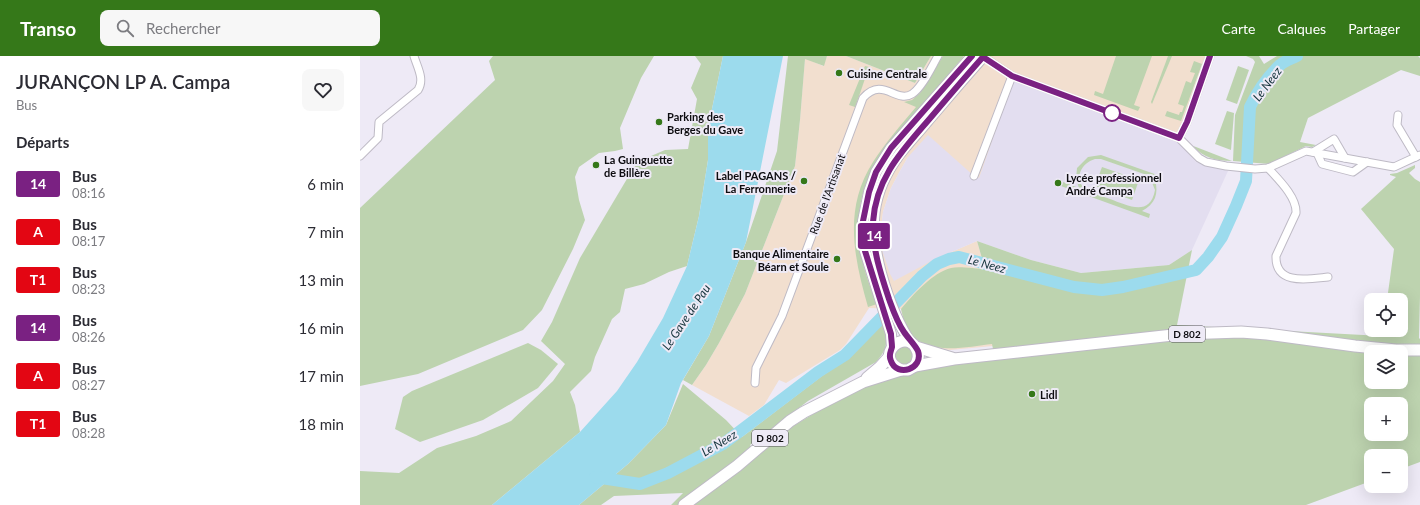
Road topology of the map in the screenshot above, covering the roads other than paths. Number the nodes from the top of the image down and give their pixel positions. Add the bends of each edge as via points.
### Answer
1 (414, 56) edge
2 (938, 56) edge
3 (972, 56) edge
4 (983, 56) edge
5 (1210, 56) edge
6 (1012, 76) junction
7 (1398, 115) dead end
8 (1179, 138) junction
9 (1315, 152) junction
10 (360, 156) edge
11 (1418, 156) edge
12 (1345, 158) junction
13 (1367, 162) junction
14 (1268, 168) junction
15 (974, 176) dead end
16 (1328, 277) dead end
17 (885, 302) junction
18 (892, 321) junction
19 (913, 345) junction
20 (1420, 350) edge
21 (891, 352) junction
22 (954, 358) junction
23 (915, 366) junction
24 (900, 370) junction
25 (862, 382) junction
26 (755, 383) dead end
27 (684, 505) edge

1 - 10 street via 421,85 379,122 378,138
2 - 26 street, Rue de l'Artisanat via 911,95 903,97 881,88 868,92 863,98 782,316 756,368
3 - 17 main road via 891,148 872,182 864,211 863,240
4 - 6 street
4 - 17 main road via 899,154 881,187 874,212 874,237
5 - 8 street
6 - 8 street
6 - 15 street
7 - 11 street via 1396,125
8 - 14 street via 1188,149 1206,162 1255,169
9 - 12 street
9 - 12 street via 1334,139
9 - 13 street via 1322,164 1353,172
9 - 14 street via 1306,151
11 - 13 street via 1394,167
12 - 13 street
14 - 16 street via 1294,199 1296,207 1296,213 1276,256 1276,263 1284,275 1291,279
17 - 18 main road
18 - 19 main road
18 - 21 main road
19 - 21 main road via 904,341 897,343
19 - 22 main road, D 802
19 - 23 main road via 919,353
20 - 22 main road, D 802 via 1354,346 1241,332 1182,334
21 - 24 main road via 891,363
21 - 25 main road, D 802 via 880,367
22 - 23 main road, D 802
23 - 24 main road via 908,370
24 - 25 main road, D 802
25 - 27 main road, D 802 via 790,421

